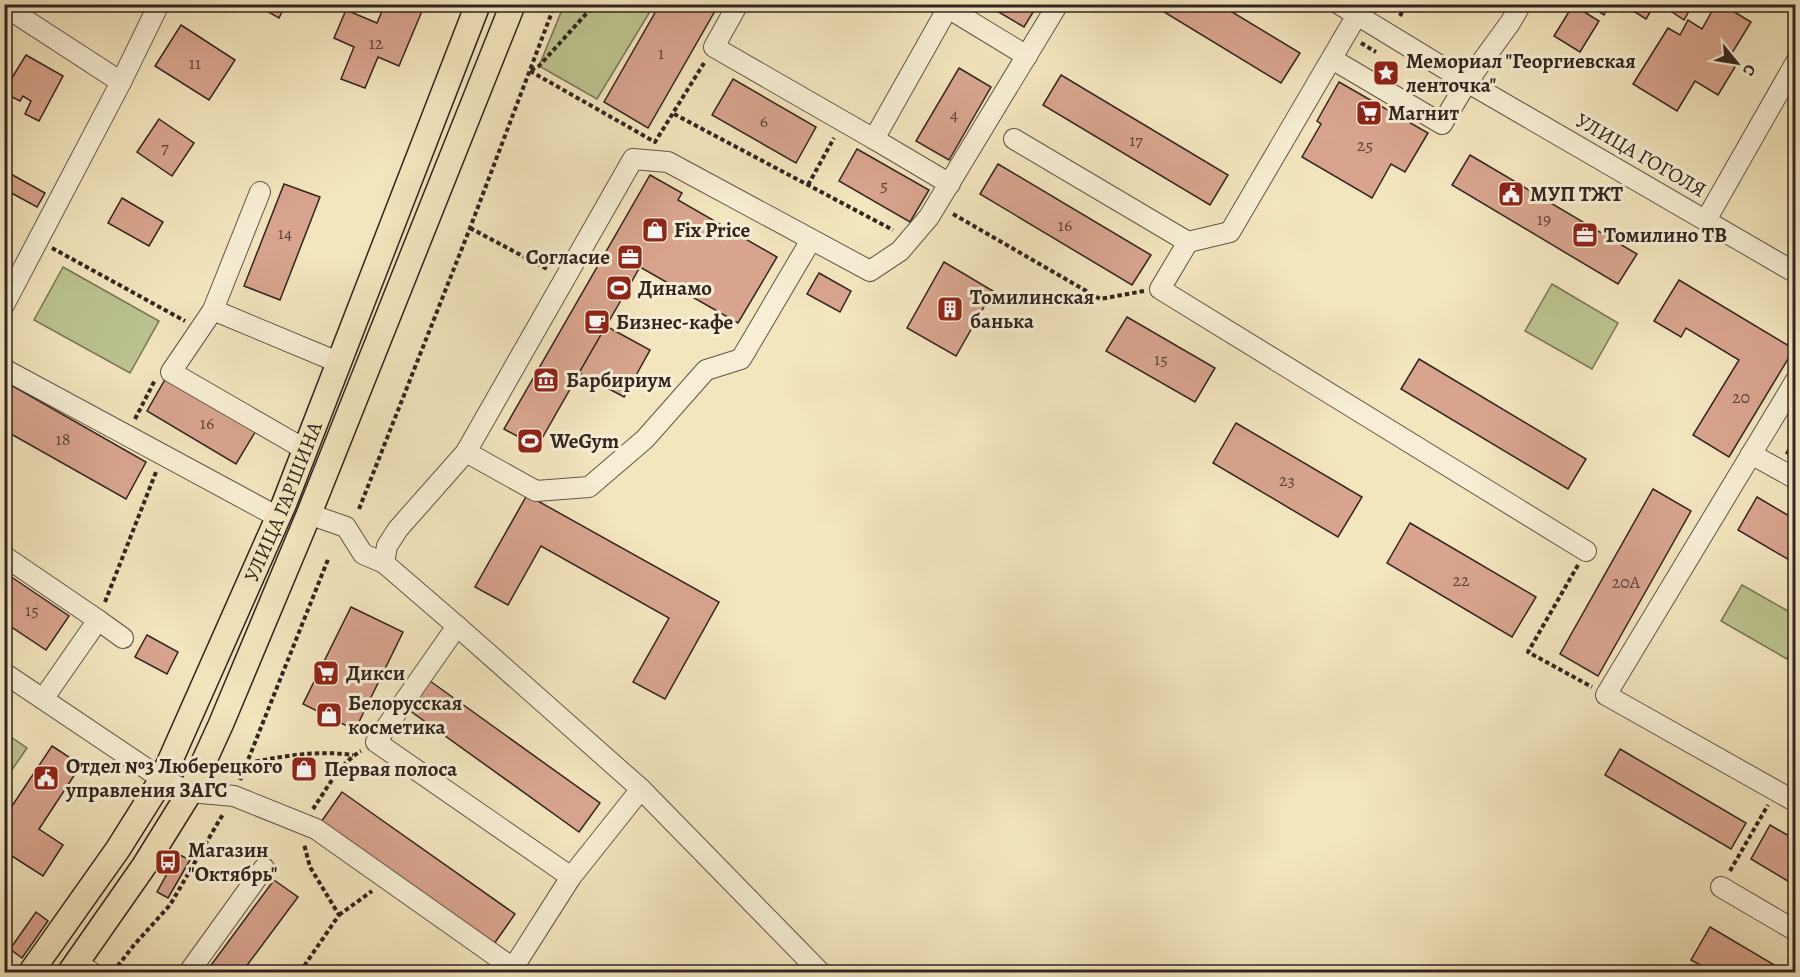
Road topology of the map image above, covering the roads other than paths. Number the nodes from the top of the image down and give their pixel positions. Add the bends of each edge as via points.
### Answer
1 (159, 4) edge
2 (478, 4) edge
3 (513, 4) edge
4 (738, 4) edge
5 (1058, 4) edge
6 (1339, 4) edge
7 (1521, 4) edge
8 (4, 6) edge
9 (949, 6) edge
10 (1357, 15) junction
11 (1027, 56) junction
12 (1332, 59) junction
13 (1796, 62) edge
14 (121, 81) junction
15 (1467, 82) junction
16 (874, 139) junction
17 (1014, 139) dead end
18 (950, 184) junction
19 (260, 192) dead end
20 (1706, 220) junction
21 (811, 240) junction
22 (1188, 242) junction
23 (1796, 273) edge
24 (4, 305) edge
25 (213, 310) junction
26 (340, 363) junction
27 (4, 369) edge
28 (1796, 380) edge
29 (306, 450) junction
30 (466, 452) junction
31 (1751, 454) junction
32 (1796, 479) edge
33 (309, 514) junction
34 (279, 517) junction
35 (1586, 551) road end
36 (4, 555) edge
37 (384, 563) junction
38 (98, 620) junction
39 (457, 626) junction
40 (123, 638) dead end
41 (4, 673) edge
42 (43, 699) junction
43 (162, 778) junction
44 (641, 789) junction
45 (190, 792) junction
46 (1796, 802) edge
47 (264, 868) dead end
48 (571, 877) junction
49 (1720, 888) road end
50 (1796, 931) edge
51 (79, 969) edge
52 (31, 972) edge
53 (189, 972) edge
54 (820, 972) edge

1 - 14 street
2 - 26 main road, УЛИЦА ГАРШИНА
3 - 33 main road, УЛИЦА ГАРШИНА
4 - 16 street via 714,47
5 - 11 street
6 - 10 street, УЛИЦА ГОГОЛЯ
7 - 15 street
8 - 14 street
9 - 11 street
9 - 16 street
10 - 12 street
10 - 15 street, УЛИЦА ГОГОЛЯ
11 - 18 street
12 - 15 street via 1442,124
12 - 22 street via 1230,232
13 - 20 street
14 - 24 street
15 - 20 street, УЛИЦА ГОГОЛЯ
16 - 18 street
17 - 22 street
18 - 21 street via 900,251 870,271
19 - 25 street
20 - 23 street, УЛИЦА ГОГОЛЯ
21 - 30 street via 741,359 706,369 645,439 589,487 536,491
21 - 30 street via 668,162 633,159
22 - 35 street via 1160,289
25 - 26 street
25 - 29 street via 171,372
26 - 29 main road, УЛИЦА ГАРШИНА
27 - 34 street
28 - 31 street
29 - 34 main road, УЛИЦА ГАРШИНА
30 - 37 street via 398,528 387,546
31 - 32 street
31 - 46 street via 1606,695
33 - 37 street via 346,527 363,554
33 - 45 main road, УЛИЦА ГАРШИНА
34 - 43 main road, УЛИЦА ГАРШИНА
36 - 38 street
37 - 39 street
38 - 40 street
38 - 42 street
39 - 44 street
39 - 48 street via 376,742
41 - 42 street
42 - 43 street
43 - 45 street
43 - 52 main road, УЛИЦА ГАРШИНА via 118,849
44 - 48 street
44 - 54 street
45 - 48 street via 234,796 316,829 513,968
45 - 51 main road, УЛИЦА ГАРШИНА
47 - 53 street
49 - 50 street

